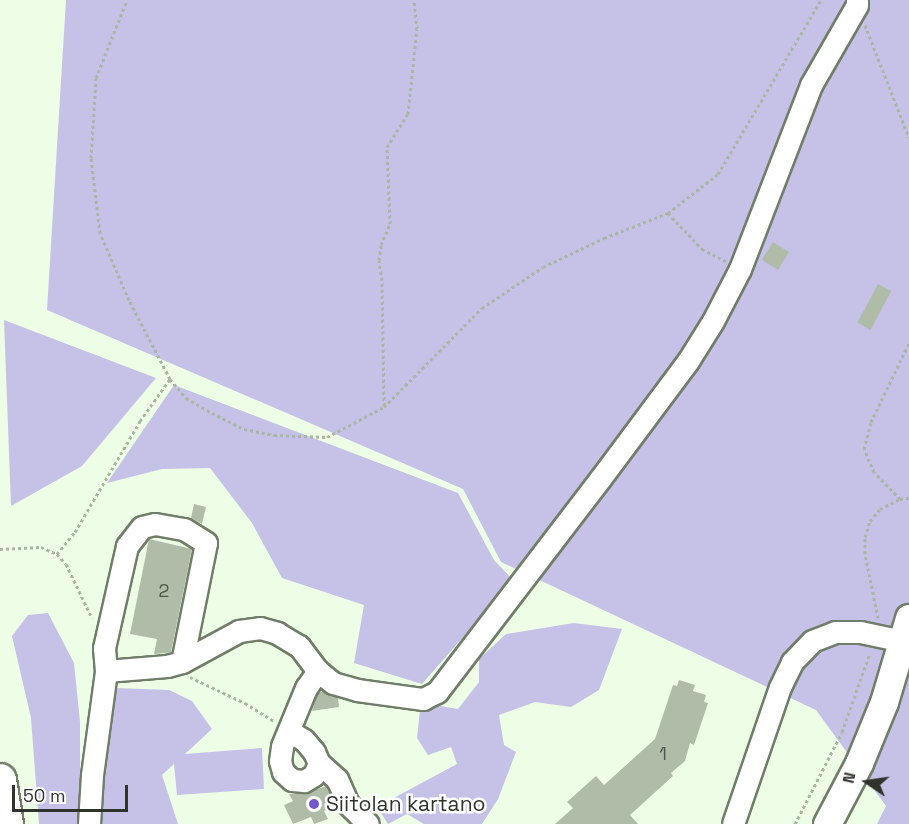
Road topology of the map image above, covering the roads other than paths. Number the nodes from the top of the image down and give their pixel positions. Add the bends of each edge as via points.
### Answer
1 (857, 2) edge
2 (906, 629) edge
3 (174, 664) junction
4 (106, 671) junction
5 (318, 671) junction
6 (288, 731) junction
7 (318, 763) junction
8 (0, 780) edge
9 (7, 824) edge
10 (89, 824) edge
11 (368, 824) edge
12 (733, 824) edge
13 (827, 824) edge

1 - 5 street via 811,85 740,269 713,321 688,361 437,692 423,699 357,690 333,683
2 - 12 street via 876,634 835,632 812,641 792,662
2 - 13 main road via 884,702 859,763
3 - 4 street
3 - 4 street via 206,543 184,529 155,524 142,527 127,546 104,648
3 - 5 street via 239,631 260,628 299,646
4 - 10 street
5 - 6 street via 306,688
6 - 7 street via 304,740
6 - 7 street via 282,746 283,772 292,780 304,781 314,775
7 - 11 street via 337,779 348,804
8 - 9 highway

